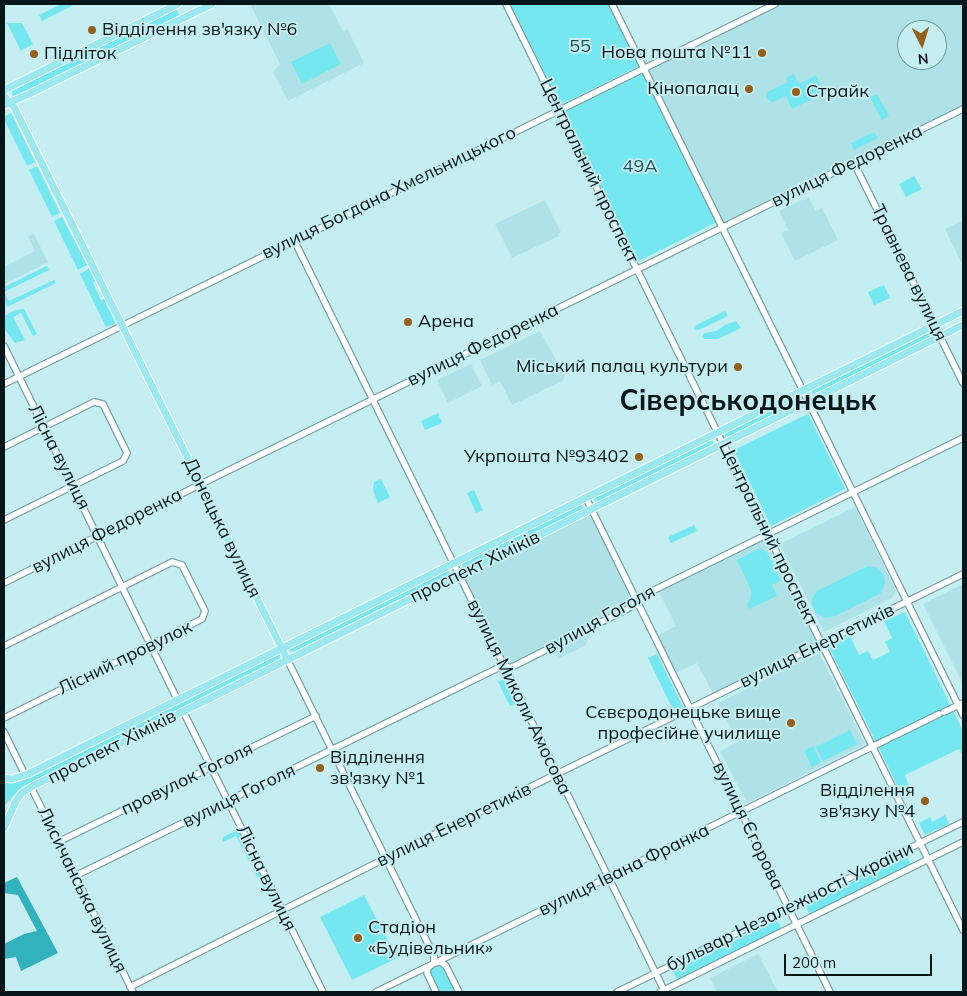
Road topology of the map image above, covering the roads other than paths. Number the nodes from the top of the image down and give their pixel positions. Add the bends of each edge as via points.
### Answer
1 (178, 4) edge
2 (212, 4) edge
3 (506, 4) edge
4 (612, 4) edge
5 (775, 4) edge
6 (185, 17) junction
7 (644, 68) junction
8 (4, 90) edge
9 (4, 96) edge
10 (7, 104) edge
11 (963, 109) edge
12 (558, 110) junction
13 (854, 163) junction
14 (723, 227) junction
15 (294, 240) junction
16 (637, 270) junction
17 (963, 311) edge
18 (122, 325) junction
19 (963, 325) edge
20 (935, 326) junction
21 (940, 337) junction
22 (4, 346) edge
23 (19, 377) junction
24 (963, 383) edge
25 (4, 384) edge
26 (804, 390) junction
27 (373, 400) junction
28 (809, 402) junction
29 (44, 427) junction
30 (718, 433) junction
31 (963, 438) edge
32 (724, 444) junction
33 (4, 447) edge
34 (201, 484) junction
35 (74, 486) junction
36 (854, 492) junction
37 (586, 498) junction
38 (592, 509) junction
39 (4, 520) edge
40 (768, 534) junction
41 (98, 536) junction
42 (453, 564) junction
43 (963, 574) edge
44 (459, 575) junction
45 (4, 583) edge
46 (122, 586) junction
47 (636, 599) junction
48 (907, 602) junction
49 (151, 644) junction
50 (822, 644) junction
51 (4, 646) edge
52 (282, 648) junction
53 (287, 659) junction
54 (504, 665) junction
55 (177, 699) junction
56 (961, 704) edge
57 (690, 708) junction
58 (183, 711) junction
59 (963, 715) edge
60 (316, 716) junction
61 (4, 718) edge
62 (4, 732) edge
63 (873, 747) junction
64 (333, 750) junction
65 (211, 767) junction
66 (557, 774) junction
67 (26, 775) junction
68 (4, 778) edge
69 (31, 787) junction
70 (228, 801) junction
71 (741, 812) junction
72 (963, 822) edge
73 (4, 828) edge
74 (58, 842) junction
75 (963, 842) edge
76 (920, 843) junction
77 (386, 858) junction
78 (928, 860) junction
79 (76, 876) junction
80 (609, 878) junction
81 (788, 908) junction
82 (282, 910) junction
83 (797, 925) junction
84 (963, 930) edge
85 (434, 962) junction
86 (656, 973) junction
87 (131, 989) edge
88 (323, 992) edge
89 (376, 992) edge
90 (436, 992) edge
91 (459, 992) edge
92 (617, 992) edge
93 (663, 992) edge
94 (830, 992) edge

1 - 6 main road
1 - 8 main road
2 - 6 main road
3 - 12 street, Центральний проспект
4 - 7 street
5 - 7 street, вулиця Богдана Хмельницького
6 - 10 main road
7 - 12 street, вулиця Богдана Хмельницького
7 - 14 street
9 - 10 main road, Донецька вулиця
10 - 18 main road, Донецька вулиця via 16,112
11 - 13 street, вулиця Федоренка
12 - 15 street, вулиця Богдана Хмельницького
12 - 16 street, Центральний проспект
13 - 14 street, вулиця Федоренка
13 - 20 street, Травнева вулиця
14 - 16 street, вулиця Федоренка
14 - 26 street
15 - 18 street, вулиця Богдана Хмельницького
15 - 27 street, вулиця Миколи Амосова
16 - 27 street, вулиця Федоренка
16 - 30 street, Центральний проспект
17 - 20 main road, проспект Хіміків
18 - 23 street, вулиця Богдана Хмельницького
18 - 34 main road, Донецька вулиця
19 - 21 main road, проспект Хіміків
20 - 21 street, Травнева вулиця
20 - 26 main road, проспект Хіміків
21 - 24 street, Травнева вулиця
21 - 28 main road, проспект Хіміків
22 - 23 street, Лісна вулиця
23 - 25 street, вулиця Богдана Хмельницького
23 - 29 street, Лісна вулиця
26 - 28 street
26 - 30 main road, проспект Хіміків
27 - 34 street, вулиця Федоренка
27 - 42 street, вулиця Миколи Амосова
28 - 32 main road, проспект Хіміків
28 - 36 street
29 - 33 street
29 - 35 street, Лісна вулиця
29 - 35 street via 94,402 102,404 127,453 123,461
30 - 32 street, Центральний проспект
30 - 37 main road, проспект Хіміків
31 - 36 street, вулиця Гоголя
32 - 38 main road, проспект Хіміків
32 - 40 street, Центральний проспект
34 - 41 street, вулиця Федоренка
34 - 52 main road, Донецька вулиця
35 - 39 street
35 - 41 street, Лісна вулиця
36 - 40 street, вулиця Гоголя
36 - 48 street
37 - 38 street, вулиця Єгорова
37 - 42 main road, проспект Хіміків
38 - 44 main road, проспект Хіміків
38 - 47 street, вулиця Єгорова
40 - 47 street, вулиця Гоголя
40 - 50 street, Центральний проспект
41 - 45 street, вулиця Федоренка
41 - 46 street, Лісна вулиця
42 - 44 street, вулиця Миколи Амосова
42 - 52 main road, проспект Хіміків
43 - 48 street, вулиця Енергетиків
44 - 53 main road, проспект Хіміків
44 - 54 street, вулиця Миколи Амосова
46 - 49 street, Лісна вулиця
46 - 49 street, Лісний провулок via 172,562 182,565 205,610 202,620
46 - 51 street, Лісний провулок
47 - 54 street, вулиця Гоголя via 626,609 510,668
47 - 57 street, вулиця Єгорова
48 - 50 street, вулиця Енергетиків
48 - 56 street
49 - 55 street, Лісна вулиця
49 - 61 street, Лісний провулок
50 - 57 street, вулиця Енергетиків
50 - 63 street, Центральний проспект
52 - 53 main road, Донецька вулиця
52 - 55 main road, проспект Хіміків
53 - 58 main road, проспект Хіміків
53 - 60 street, Донецька вулиця
54 - 64 street, вулиця Гоголя
54 - 66 street, вулиця Миколи Амосова
55 - 67 main road, проспект Хіміків
56 - 59 street
56 - 63 street, вулиця Івана Франка
57 - 66 street, вулиця Енергетиків
57 - 71 street, вулиця Єгорова
58 - 65 street, Лісна вулиця
58 - 69 main road, проспект Хіміків
60 - 64 street, Донецька вулиця
60 - 65 street, провулок Гоголя
62 - 67 street
63 - 71 street, вулиця Івана Франка
63 - 76 street, Центральний проспект
64 - 70 street, вулиця Гоголя
64 - 77 street, Донецька вулиця
65 - 70 street, Лісна вулиця
65 - 74 street, провулок Гоголя
66 - 77 street, вулиця Енергетиків
66 - 80 street, вулиця Миколи Амосова
67 - 68 main road, проспект Хіміків
69 - 73 main road, проспект Хіміків via 16,802
69 - 74 street, Лисичанська вулиця
70 - 79 street, вулиця Гоголя
70 - 82 street, Лісна вулиця
71 - 80 street, вулиця Івана Франка
71 - 81 street, вулиця Єгорова
72 - 76 street, бульвар Незалежності України
74 - 79 street, Лисичанська вулиця
75 - 78 street, бульвар Незалежності України
76 - 78 street, Центральний проспект
76 - 81 street, бульвар Незалежності України
77 - 82 street, вулиця Енергетиків
77 - 85 street, Донецька вулиця via 434,956
78 - 83 street, бульвар Незалежності України
78 - 84 street, Центральний проспект
79 - 87 street, Лисичанська вулиця
80 - 85 street, вулиця Івана Франка
80 - 86 street, вулиця Миколи Амосова
81 - 83 street, вулиця Єгорова
81 - 86 street, бульвар Незалежності України
82 - 87 street
82 - 88 street, Лісна вулиця
83 - 93 street, бульвар Незалежності України
83 - 94 street, вулиця Єгорова
85 - 89 street, вулиця Івана Франка
85 - 90 street, Донецька вулиця via 427,972
85 - 91 street, Донецька вулиця via 444,963
86 - 92 street, бульвар Незалежності України
86 - 93 street, вулиця Миколи Амосова

